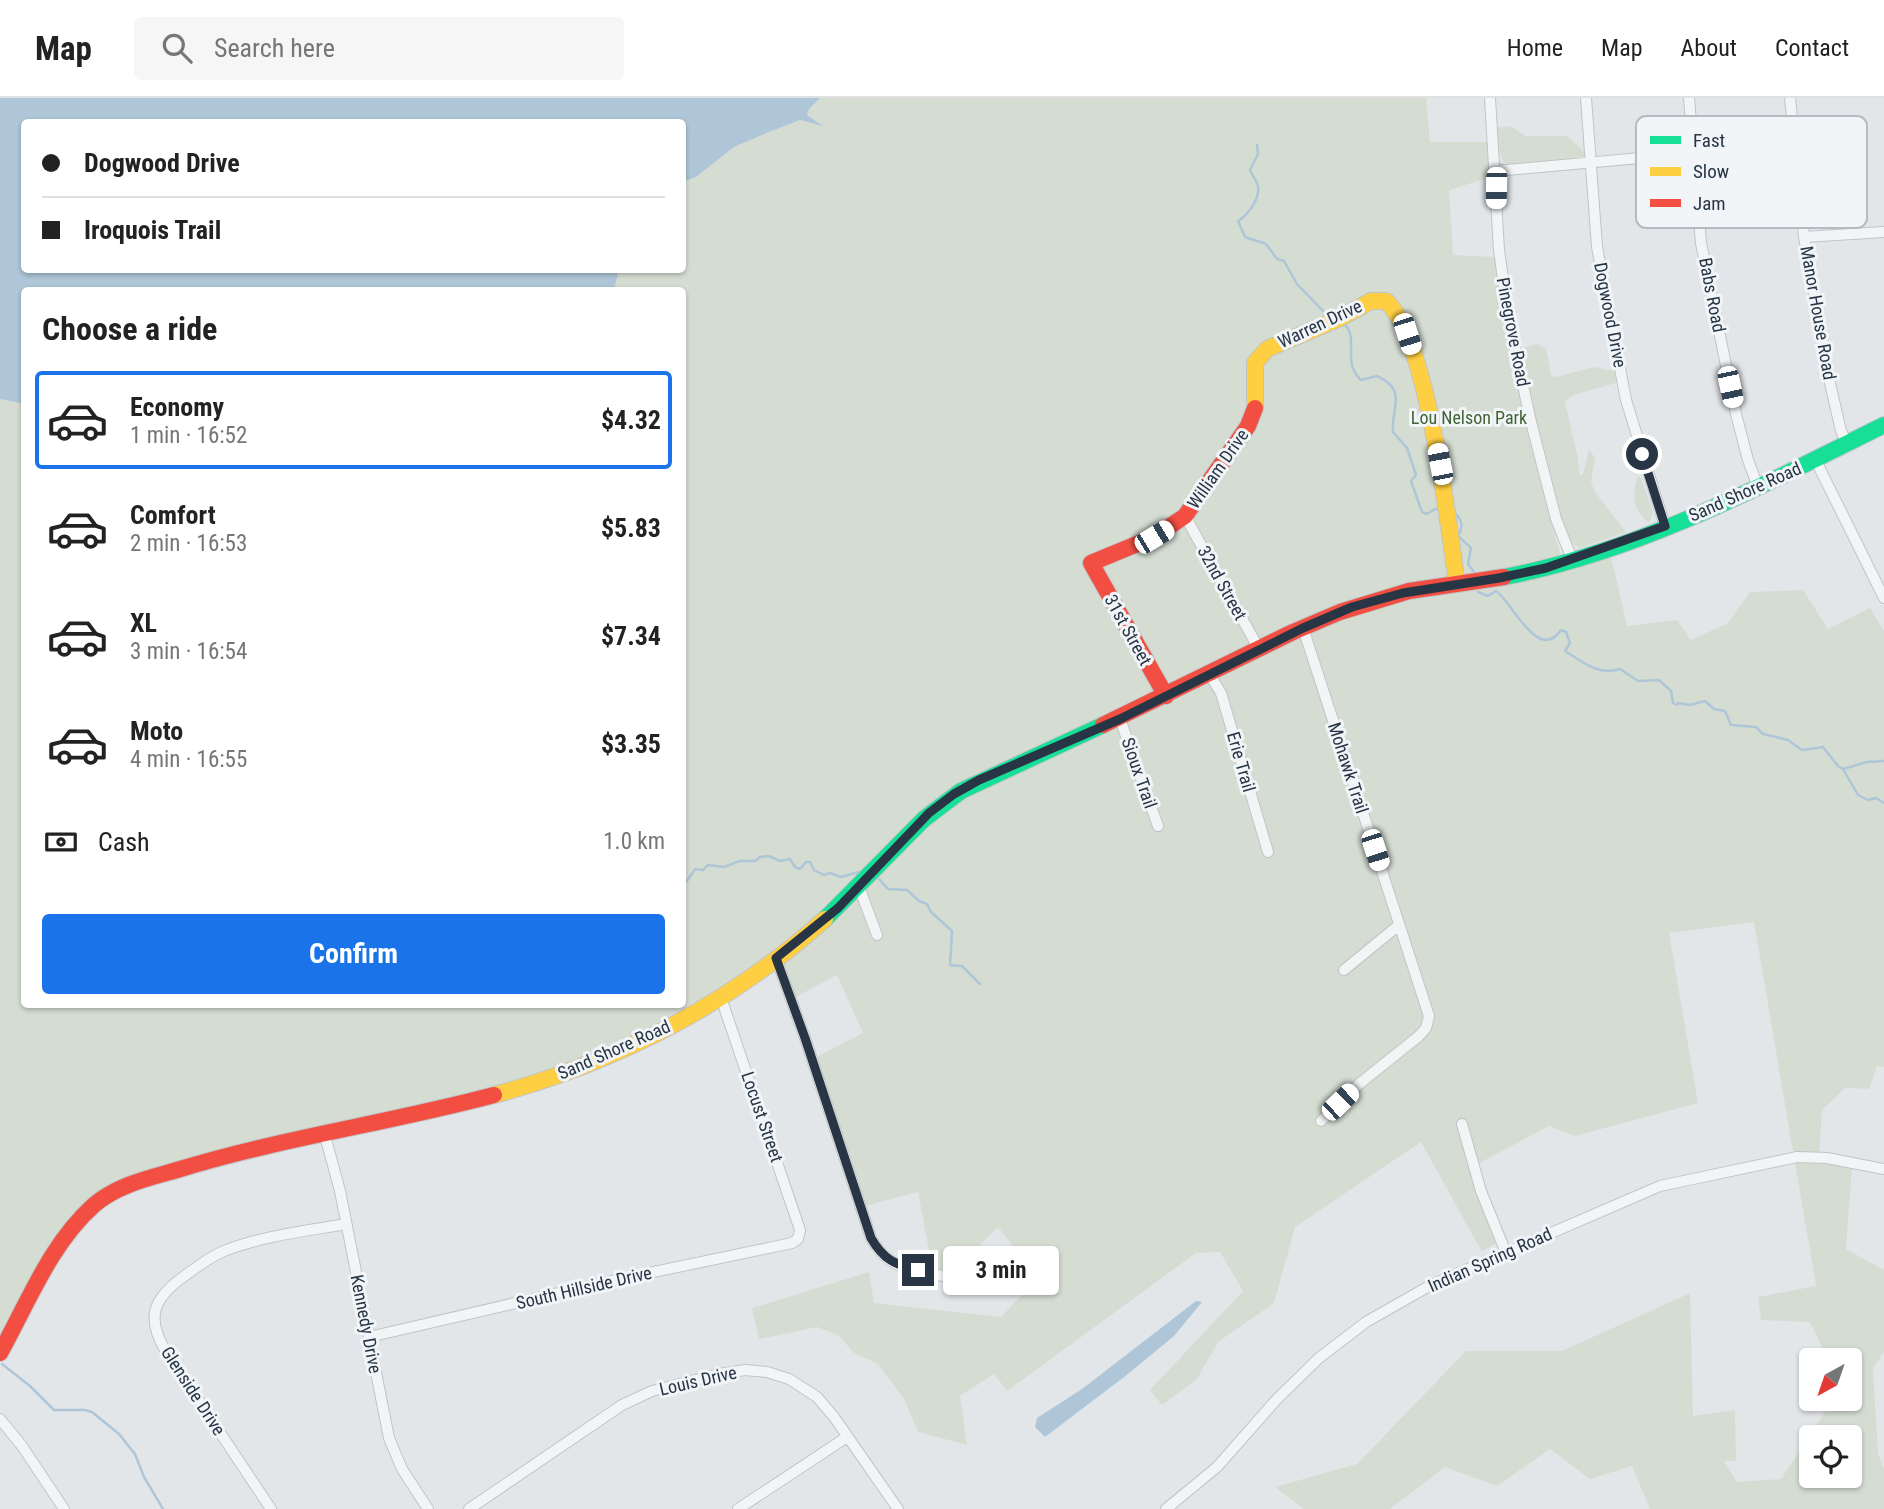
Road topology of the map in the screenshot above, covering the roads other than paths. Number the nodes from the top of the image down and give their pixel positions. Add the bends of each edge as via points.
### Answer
1 (1490, 98) edge
2 (1586, 98) edge
3 (1689, 98) edge
4 (1790, 98) edge
5 (1691, 116) edge
6 (1792, 116) edge
7 (1636, 159) edge
8 (1591, 163) junction
9 (1496, 171) junction
10 (1700, 228) edge
11 (1803, 228) edge
12 (1884, 232) edge
13 (1804, 237) junction
14 (1257, 359) joint
15 (1884, 425) edge
16 (1847, 443) junction
17 (1815, 459) junction
18 (1758, 488) junction
19 (1185, 516) junction
20 (1665, 526) junction
21 (1572, 559) junction
22 (1091, 564) joint
23 (1457, 584) junction
24 (1884, 598) edge
25 (1303, 628) junction
26 (1259, 649) junction
27 (1210, 675) junction
28 (1166, 696) junction
29 (1120, 719) junction
30 (1158, 826) dead end
31 (1268, 852) dead end
32 (859, 886) junction
33 (1399, 925) junction
34 (877, 935) dead end
35 (776, 958) junction
36 (1344, 970) dead end
37 (720, 995) junction
38 (1321, 1121) dead end
39 (1462, 1124) dead end
40 (324, 1132) junction
41 (1884, 1169) edge
42 (346, 1224) junction
43 (799, 1239) joint
44 (1506, 1253) junction
45 (951, 1278) dead end
46 (369, 1337) junction
47 (0, 1353) edge
48 (0, 1419) edge
49 (848, 1437) junction
50 (64, 1509) edge
51 (271, 1509) edge
52 (428, 1509) edge
53 (468, 1509) edge
54 (738, 1509) edge
55 (898, 1509) edge
56 (1166, 1509) edge

1 - 9 street, Pinegrove Road
2 - 8 street, Dogwood Drive
3 - 5 street, Babs Road
4 - 6 street, Manor House Road
7 - 8 street
8 - 9 street
8 - 20 street, Dogwood Drive via 1597,247 1626,400
9 - 21 street, Pinegrove Road via 1499,250 1509,322 1556,519
10 - 18 street, Babs Road via 1736,414
11 - 13 street, Manor House Road
12 - 13 street
13 - 16 street, Manor House Road via 1830,383
14 - 19 street, William Drive via 1250,422
14 - 23 street, Warren Drive via 1267,349 1371,301 1385,301 1395,309 1417,365 1434,434
15 - 16 street, Sand Shore Road
16 - 17 street, Sand Shore Road
17 - 18 street, Sand Shore Road
17 - 24 street
18 - 20 street, Sand Shore Road
19 - 22 street, William Drive via 1154,537
19 - 26 street, 32nd Street
20 - 21 street, Sand Shore Road
21 - 23 street, Sand Shore Road
22 - 28 street, 31st Street
23 - 25 street, Sand Shore Road via 1382,597
25 - 26 street, Sand Shore Road
25 - 33 street, Mohawk Trail
26 - 27 street, Sand Shore Road
27 - 28 street, Sand Shore Road
27 - 31 street, Erie Trail via 1221,693
28 - 29 street, Sand Shore Road
29 - 30 street, Sioux Trail
29 - 32 street, Sand Shore Road via 961,790 923,819
32 - 34 street
32 - 35 street, Sand Shore Road
33 - 36 street
33 - 38 street, Mohawk Trail via 1428,1011 1426,1028
35 - 37 street, Sand Shore Road
35 - 45 street via 879,1253 891,1263
37 - 40 street, Sand Shore Road via 639,1043 555,1077 460,1104
37 - 43 street, Locust Street via 800,1230
39 - 44 street via 1481,1191
40 - 42 street, Kennedy Drive
40 - 47 street, Sand Shore Road via 193,1164 104,1197 79,1219 61,1244
41 - 44 street, Indian Spring Road via 1797,1157 1660,1186
42 - 46 street, Kennedy Drive
42 - 51 street, Glenside Drive via 223,1252 169,1287 155,1308 155,1327 165,1350
43 - 46 street, South Hillside Drive
44 - 56 street, Indian Spring Road via 1403,1300 1339,1343 1277,1398 1217,1467
46 - 52 street, Kennedy Drive via 395,1455
48 - 50 street
49 - 53 street, Louis Drive via 817,1397 789,1379 756,1371 719,1374 652,1391 622,1405
49 - 54 street
49 - 55 street, Louis Drive

